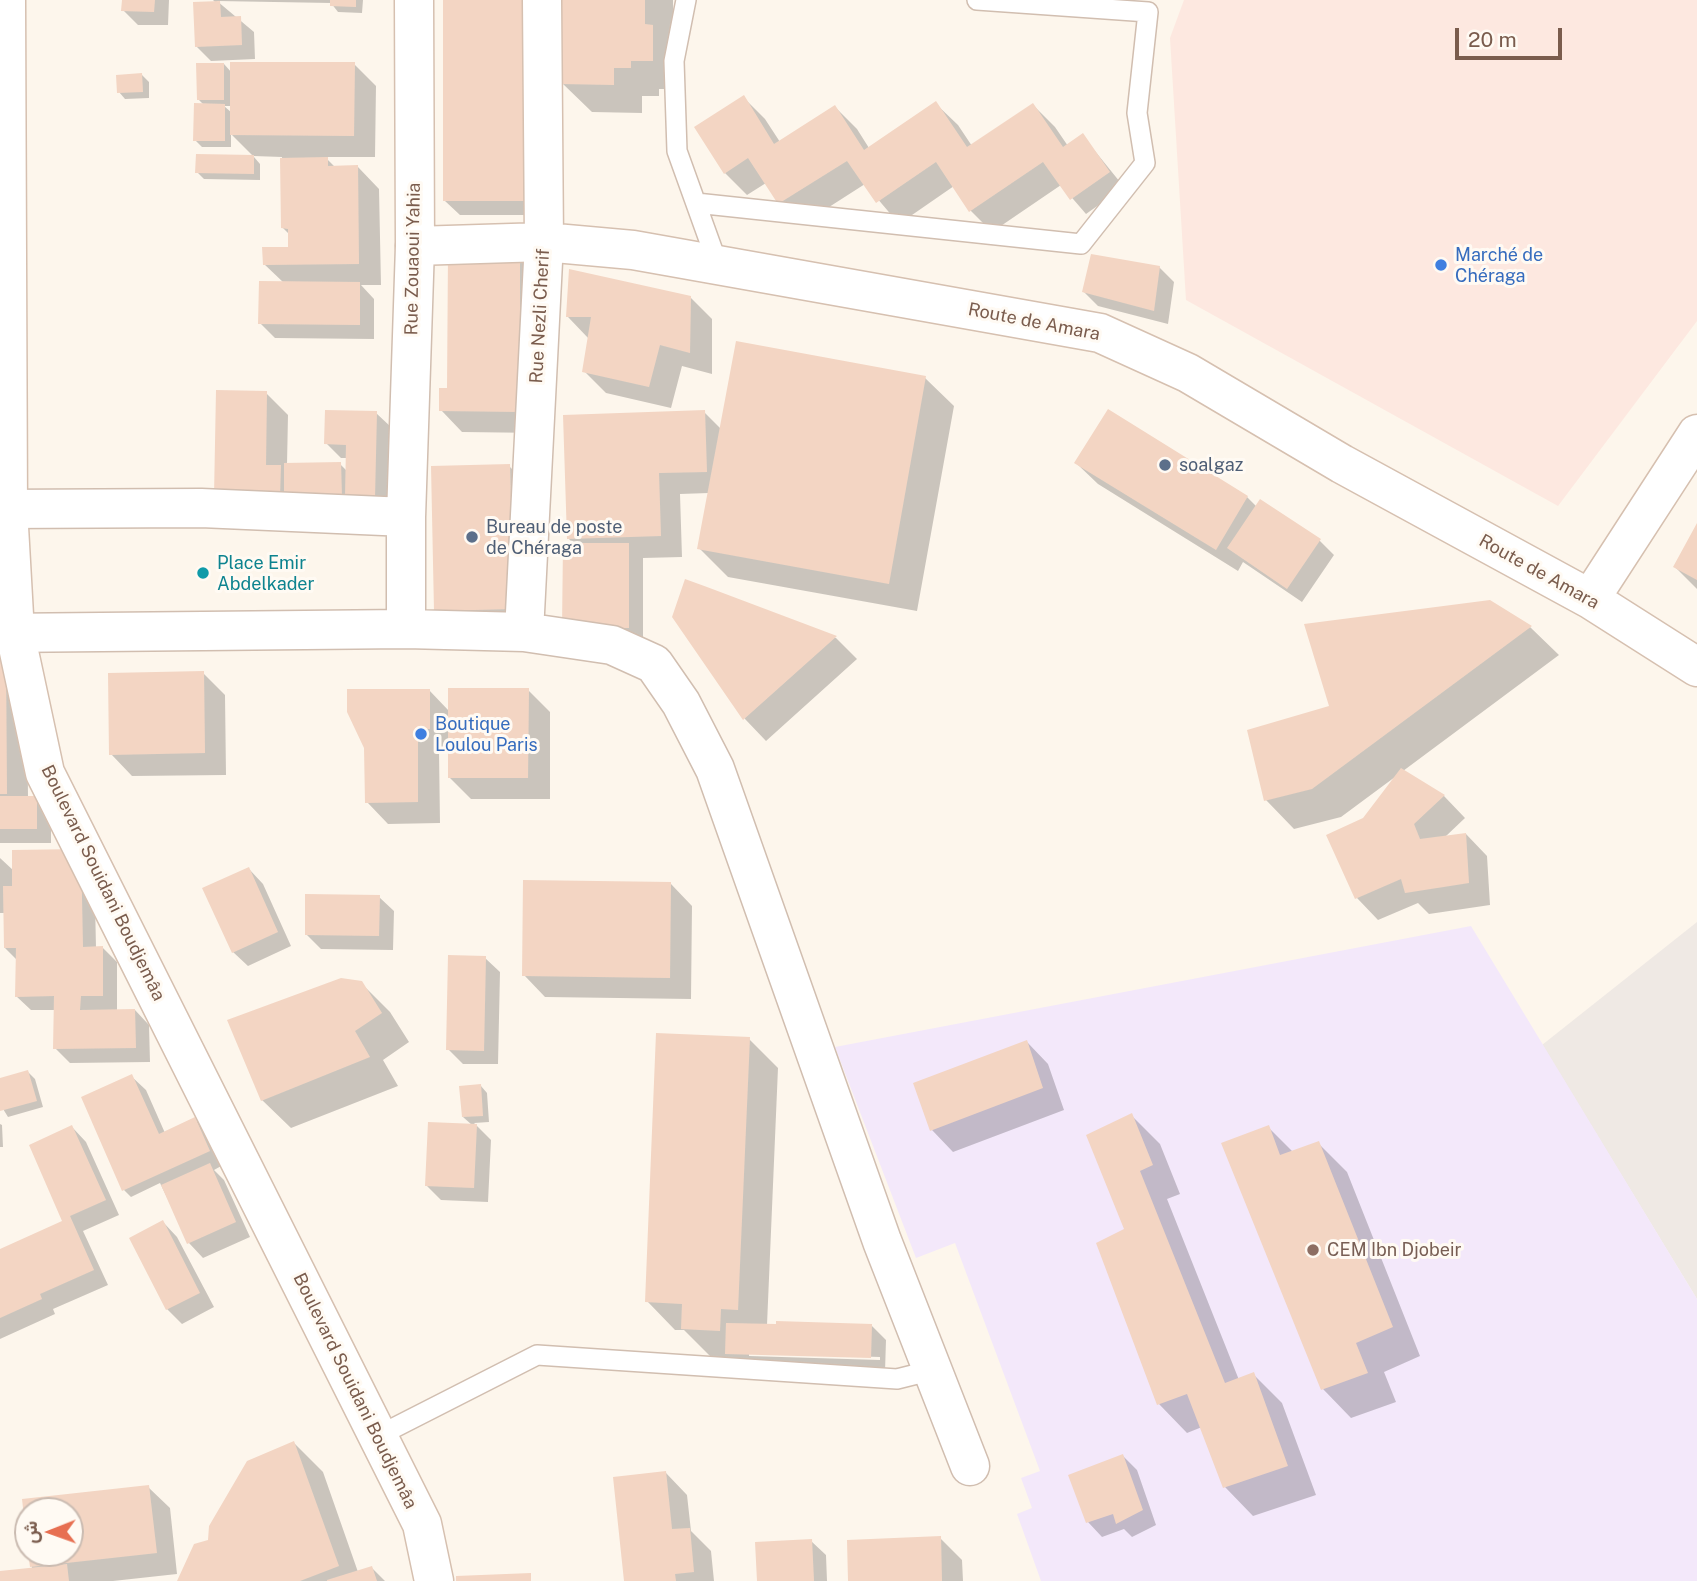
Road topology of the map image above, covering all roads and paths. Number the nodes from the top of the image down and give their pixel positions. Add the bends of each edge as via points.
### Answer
1 (6, 0) edge
2 (414, 0) edge
3 (542, 0) edge
4 (686, 0) edge
5 (977, 0) edge
6 (696, 204) junction
7 (544, 242) junction
8 (415, 246) junction
9 (718, 265) junction
10 (1697, 434) edge
11 (4, 509) edge
12 (406, 517) junction
13 (1590, 599) junction
14 (406, 629) junction
15 (524, 632) junction
16 (8, 633) edge
17 (1697, 667) edge
18 (933, 1370) junction
19 (378, 1436) junction
20 (970, 1466) dead end
21 (434, 1581) edge

1 - 11 street, Boulevard Souidani Boudjemâa
2 - 8 street, Rue Zouaoui Yahia
3 - 7 street, Rue Nezli Cherif
4 - 6 lane via 674,61 677,151
5 - 6 lane via 1148,12 1137,113 1145,163 1081,244
6 - 9 lane
7 - 8 street, Route de Amara
7 - 9 street, Route de Amara via 633,250
7 - 15 street, Rue Nezli Cherif
8 - 12 street, Rue Zouaoui Yahia
9 - 13 street, Route de Amara via 1100,333 1188,373 1342,464
10 - 13 street
11 - 12 street via 201,508
11 - 16 street, Boulevard Souidani Boudjemâa
12 - 14 street
13 - 17 street, Route de Amara
14 - 15 street
14 - 16 street
15 - 18 street via 612,645 633,654 654,664 681,703 715,769 882,1241
16 - 19 street, Boulevard Souidani Boudjemâa via 45,773
18 - 19 lane via 897,1379 537,1354
18 - 20 street
19 - 21 street, Boulevard Souidani Boudjemâa via 422,1524

